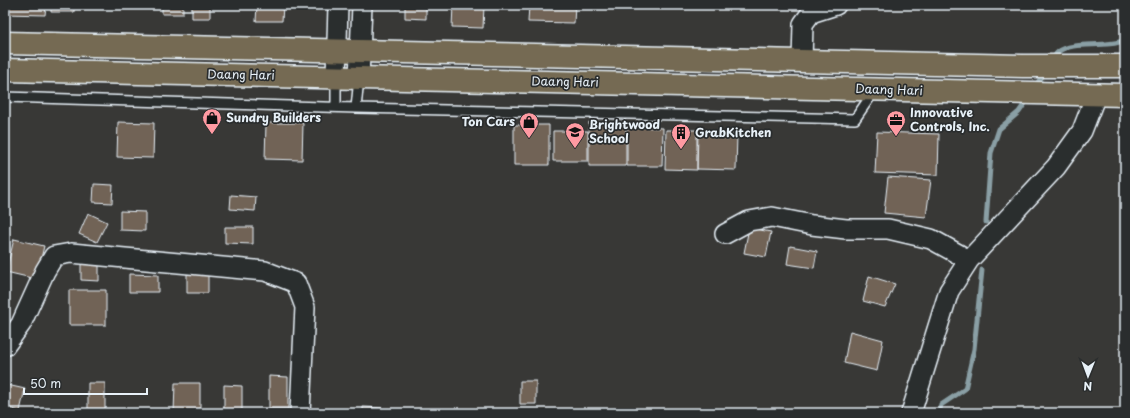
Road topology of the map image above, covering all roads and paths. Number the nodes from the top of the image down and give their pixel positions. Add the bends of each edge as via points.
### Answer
1 (338, 5) edge
2 (362, 5) edge
3 (836, 5) edge
4 (5, 43) edge
5 (336, 51) junction
6 (359, 51) junction
7 (802, 61) junction
8 (1125, 66) edge
9 (5, 70) edge
10 (336, 78) junction
11 (359, 78) junction
12 (876, 89) junction
13 (1096, 95) junction
14 (1125, 95) edge
15 (5, 97) edge
16 (336, 107) junction
17 (356, 108) junction
18 (725, 234) dead end
19 (969, 260) junction
20 (5, 346) edge
21 (300, 413) edge
22 (911, 413) edge

1 - 5 street
2 - 6 street
3 - 7 street via 811,13 803,24
4 - 5 main road
5 - 6 main road
5 - 10 street
6 - 7 main road
6 - 11 street
7 - 8 main road
9 - 10 main road, Daang Hari
10 - 11 main road, Daang Hari
10 - 16 lane
11 - 12 main road, Daang Hari
11 - 17 lane
12 - 13 main road, Daang Hari
12 - 17 lane via 855,119
13 - 14 main road, Daang Hari
13 - 19 street via 1082,131 1056,167
15 - 16 lane
16 - 17 lane
18 - 19 street via 749,221 772,217 846,229 888,229 931,239
19 - 22 street via 949,292
20 - 21 street via 22,324 54,256 71,253 265,271 296,283 304,307

